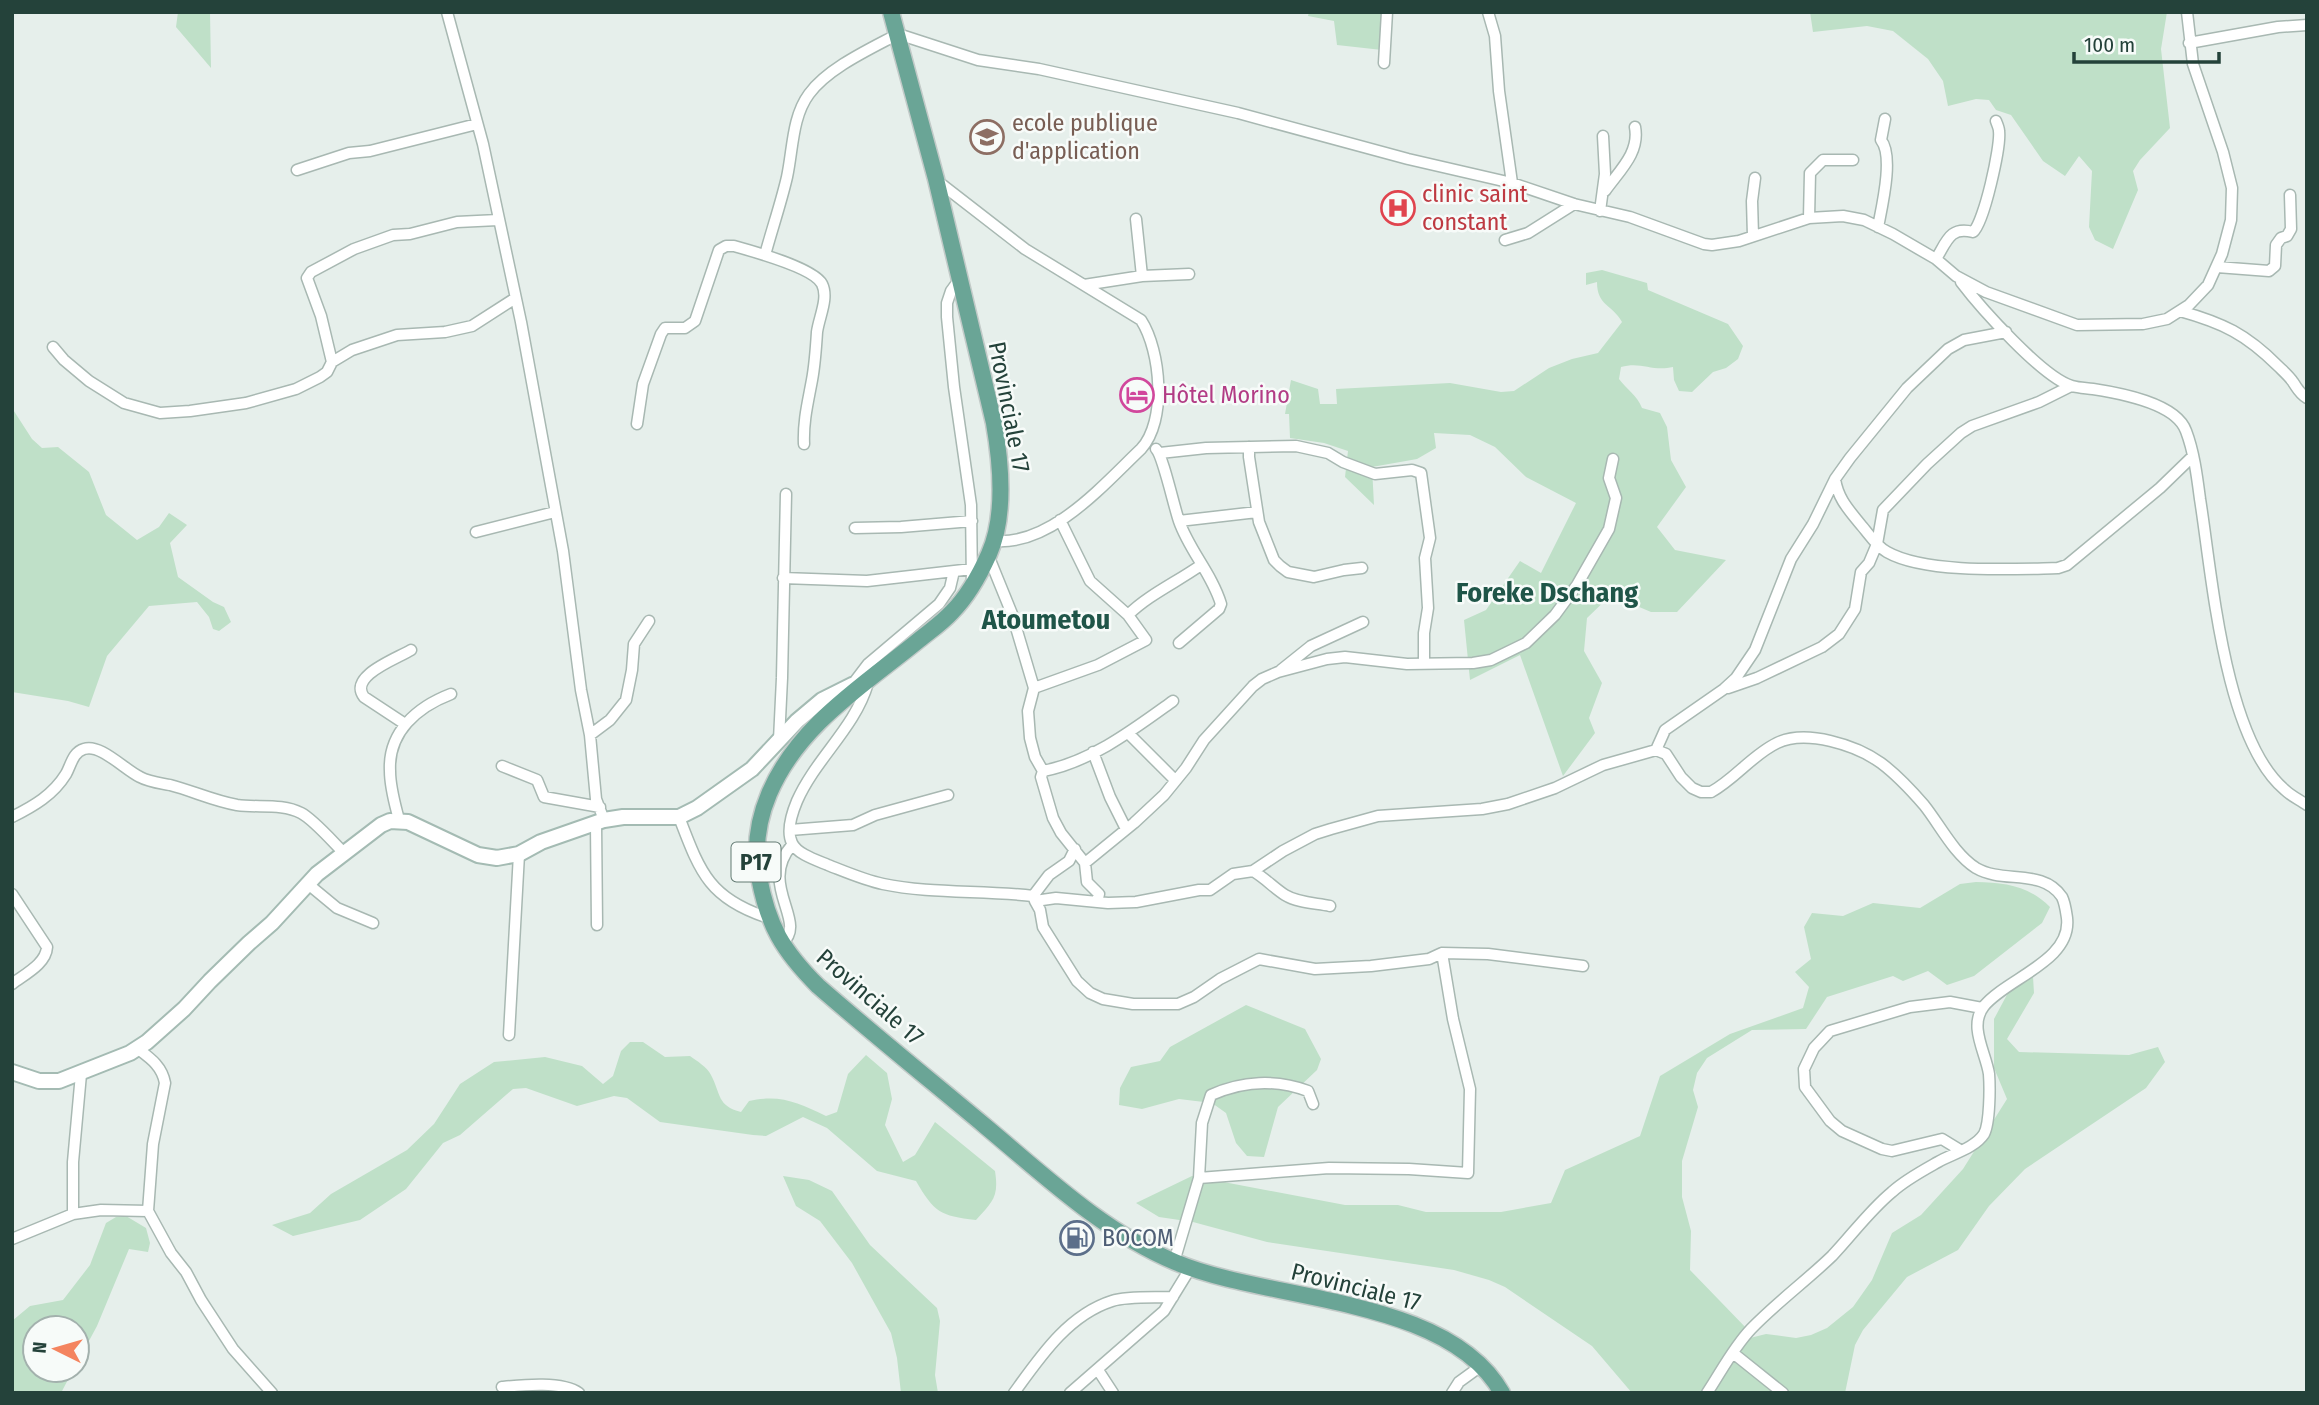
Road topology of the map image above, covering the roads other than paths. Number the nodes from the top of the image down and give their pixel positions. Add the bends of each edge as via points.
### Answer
1 (447, 12) edge
2 (891, 12) edge
3 (1387, 12) edge
4 (1488, 12) edge
5 (2187, 12) edge
6 (2307, 25) edge
7 (898, 34) junction
8 (2189, 43) junction
9 (1384, 63) dead end
10 (1885, 119) dead end
11 (1996, 121) dead end
12 (477, 124) junction
13 (1635, 127) dead end
14 (1603, 136) dead end
15 (1853, 160) dead end
16 (297, 170) dead end
17 (1755, 178) dead end
18 (936, 180) junction
19 (1512, 183) junction
20 (1605, 191) junction
21 (2290, 195) dead end
22 (1574, 205) junction
23 (1600, 211) junction
24 (1809, 218) junction
25 (1136, 219) dead end
26 (498, 220) junction
27 (1878, 227) junction
28 (1753, 236) junction
29 (1505, 240) dead end
30 (765, 255) junction
31 (1937, 259) junction
32 (2217, 267) junction
33 (1189, 274) dead end
34 (1142, 276) junction
35 (1956, 276) junction
36 (959, 280) junction
37 (1084, 285) junction
38 (514, 299) junction
39 (2180, 311) junction
40 (2006, 332) junction
41 (53, 348) dead end
42 (332, 362) junction
43 (2071, 386) junction
44 (2307, 398) edge
45 (637, 424) dead end
46 (1149, 441) junction
47 (804, 444) dead end
48 (1249, 447) junction
49 (1160, 453) junction
50 (2193, 457) junction
51 (1613, 459) dead end
52 (1835, 479) junction
53 (786, 494) dead end
54 (555, 512) junction
55 (1257, 512) junction
56 (1060, 520) junction
57 (972, 521) junction
58 (1179, 522) junction
59 (855, 528) dead end
60 (476, 532) dead end
61 (1877, 544) junction
62 (991, 548) junction
63 (1201, 565) junction
64 (1362, 568) dead end
65 (954, 571) junction
66 (972, 576) junction
67 (783, 578) junction
68 (1128, 615) junction
69 (649, 621) dead end
70 (1363, 622) dead end
71 (1179, 643) dead end
72 (411, 650) dead end
73 (1424, 664) junction
74 (1278, 673) junction
75 (861, 684) junction
76 (1034, 688) junction
77 (1724, 690) junction
78 (451, 694) dead end
79 (1173, 701) dead end
80 (405, 724) junction
81 (1128, 733) junction
82 (590, 735) junction
83 (779, 740) junction
84 (1656, 750) junction
85 (1093, 752) junction
86 (502, 766) dead end
87 (1043, 771) junction
88 (1175, 780) junction
89 (948, 795) dead end
90 (2307, 805) edge
91 (12, 817) edge
92 (600, 817) junction
93 (679, 817) junction
94 (399, 820) junction
95 (790, 830) junction
96 (1126, 830) junction
97 (793, 845) junction
98 (1075, 849) junction
99 (344, 853) junction
100 (519, 854) junction
101 (1085, 863) junction
102 (1253, 871) junction
103 (308, 884) junction
104 (12, 894) edge
105 (1034, 898) junction
106 (1097, 902) junction
107 (1330, 906) dead end
108 (769, 918) junction
109 (373, 923) dead end
110 (597, 925) dead end
111 (782, 943) junction
112 (1442, 953) junction
113 (1583, 966) dead end
114 (12, 984) edge
115 (1982, 1008) junction
116 (509, 1035) dead end
117 (138, 1049) junction
118 (12, 1072) edge
119 (81, 1074) junction
120 (1313, 1104) dead end
121 (1960, 1150) junction
122 (1199, 1178) junction
123 (148, 1211) junction
124 (73, 1214) junction
125 (12, 1239) edge
126 (1174, 1262) junction
127 (1192, 1267) junction
128 (1173, 1297) junction
129 (1732, 1353) junction
130 (1481, 1366) junction
131 (1098, 1370) junction
132 (502, 1387) dead end
133 (272, 1393) edge
134 (579, 1393) edge
135 (1014, 1393) edge
136 (1070, 1393) edge
137 (1113, 1393) edge
138 (1452, 1393) edge
139 (1502, 1393) edge
140 (1707, 1393) edge
141 (1783, 1393) edge

1 - 12 street
2 - 7 main road, Provinciale 17 / P17
3 - 9 street
4 - 19 street via 1495,36
5 - 8 street
6 - 8 street
7 - 18 main road, Provinciale 17 / P17
7 - 19 street via 978,60 1238,113
7 - 30 street via 825,78 801,106
8 - 32 street via 2232,188 2231,219
10 - 27 street via 1881,140 1886,147 1886,168
11 - 31 street via 2000,133 1996,157 1978,228 1955,232
12 - 16 street via 349,153
12 - 26 street
13 - 20 street via 1634,150
14 - 20 street
15 - 24 street via 1823,160 1810,173
17 - 28 street
18 - 36 main road, Provinciale 17 / P17
18 - 37 street via 1025,249
19 - 22 street
20 - 23 street
21 - 32 street via 2291,229 2276,245 2275,265 2269,271
22 - 23 street
22 - 29 street via 1520,237
23 - 28 street via 1704,244
24 - 27 street via 1843,216
24 - 28 street
25 - 34 street
26 - 38 street
26 - 42 street via 393,234 311,272 307,278
27 - 31 street
30 - 45 street via 734,246 719,250 695,321 685,328 665,328 661,334 643,384
30 - 47 street via 814,275 822,283
31 - 35 street
32 - 39 street via 2208,285
33 - 34 street
34 - 37 street
35 - 39 street via 1986,292 2077,325 2143,324
35 - 40 street
36 - 57 street via 947,303 947,331
36 - 62 main road, Provinciale 17 / P17 via 1000,459 1002,486
37 - 46 street via 1132,314 1147,330 1157,367 1158,408
38 - 42 street via 472,326 397,335
38 - 54 street
39 - 44 street via 2232,328
40 - 43 street via 2052,376
40 - 52 street via 1964,340 1927,367
41 - 42 street via 117,399 166,413 246,403 296,389 327,372
43 - 50 street via 2165,409 2186,428
43 - 61 street via 1961,433 1889,502
46 - 49 street
46 - 56 street
48 - 49 street
48 - 55 street
48 - 73 street via 1314,448 1375,474 1421,473 1430,538 1425,558
49 - 58 street
50 - 61 street via 2058,568 1953,568 1905,559
50 - 90 street via 2220,637 2236,699 2263,764 2283,789
51 - 73 street via 1609,478 1616,498 1609,529 1555,615 1526,643 1491,660
52 - 61 street via 1837,493
52 - 77 street via 1791,559 1755,650
53 - 67 street
54 - 60 street
54 - 82 street
55 - 58 street
55 - 64 street via 1274,560 1288,572 1314,578
56 - 62 street via 1024,540
56 - 68 street via 1090,581
57 - 59 street
57 - 66 street
58 - 63 street
61 - 77 street via 1861,572 1855,609 1839,634 1822,647
62 - 66 main road, Provinciale 17 / P17
62 - 76 street
63 - 68 street
63 - 71 street via 1221,604
65 - 66 street
65 - 67 street via 867,581
65 - 75 street via 939,604 868,664
66 - 75 main road, Provinciale 17 / P17 via 953,612
67 - 83 street
68 - 76 street via 1146,640 1098,665
69 - 82 street via 635,644 626,700
70 - 74 street via 1311,646
72 - 80 street via 364,677 359,685 365,697
73 - 74 street via 1345,657
74 - 88 street via 1253,686
75 - 83 street via 822,700
75 - 95 street via 858,711 811,772 796,802
75 - 108 main road, Provinciale 17 / P17 via 789,756 765,804 756,860
76 - 87 street via 1028,711 1030,738
77 - 84 street via 1665,730
78 - 80 street via 421,709
79 - 81 street
80 - 94 street via 389,768
81 - 85 street
81 - 88 street
82 - 92 street
83 - 93 street via 752,769
84 - 102 street via 1603,765 1508,804 1358,820 1314,834
84 - 115 street via 1666,754 1692,788 1711,792 1778,743 1814,737 1838,743 1879,761 1895,775 1974,867 2051,886 2062,898 2067,935 2051,954
85 - 87 street
85 - 96 street
86 - 92 street via 537,780 544,797
87 - 98 street via 1053,818
88 - 96 street
89 - 95 street via 853,825
91 - 99 street via 52,792 77,752 86,748 102,752 155,783 223,802 300,812
92 - 93 street
92 - 100 street
92 - 110 street
93 - 108 street via 693,855 713,886 748,911
94 - 99 street via 381,825
94 - 100 street via 478,855
95 - 97 street
96 - 101 street
97 - 105 street via 813,858 881,884
97 - 111 street via 779,872 779,889 791,922 789,937
98 - 101 street
98 - 105 street
99 - 103 street
100 - 116 street
101 - 106 street via 1087,882 1099,894
102 - 106 street via 1233,874 1210,890 1136,902
102 - 107 street via 1286,895
103 - 109 street via 337,908
103 - 117 street
104 - 114 street via 47,947 47,954
105 - 106 street
105 - 112 street via 1043,927 1077,981 1103,999 1133,1004 1178,1004 1259,959 1315,969 1429,959
108 - 111 main road, Provinciale 17 / P17
111 - 126 main road, Provinciale 17 / P17 via 818,986 1063,1193 1119,1232
112 - 113 street
112 - 122 street via 1470,1090 1468,1173 1329,1168
115 - 121 street via 1978,1026 1989,1073 1986,1129 1983,1136
115 - 121 street via 1950,1002 1862,1020 1830,1031 1814,1048 1804,1069 1805,1087 1842,1131 1892,1151 1942,1139
117 - 119 street
117 - 123 street via 156,1063 165,1083 153,1144
118 - 119 street via 49,1082
119 - 124 street
120 - 122 street via 1308,1091 1289,1084 1240,1084 1211,1095 1202,1123
121 - 129 street via 1894,1190
122 - 126 street
123 - 124 street
123 - 133 street via 233,1349
124 - 125 street
126 - 127 main road, Provinciale 17 / P17
127 - 128 street
127 - 130 main road, Provinciale 17 / P17 via 1418,1325 1464,1349
128 - 131 street via 1164,1311
128 - 135 street via 1114,1300 1078,1317 1040,1356
129 - 140 street
129 - 141 street
130 - 138 street
130 - 139 main road, Provinciale 17 / P17
131 - 136 street
131 - 137 street
132 - 134 street via 562,1387

